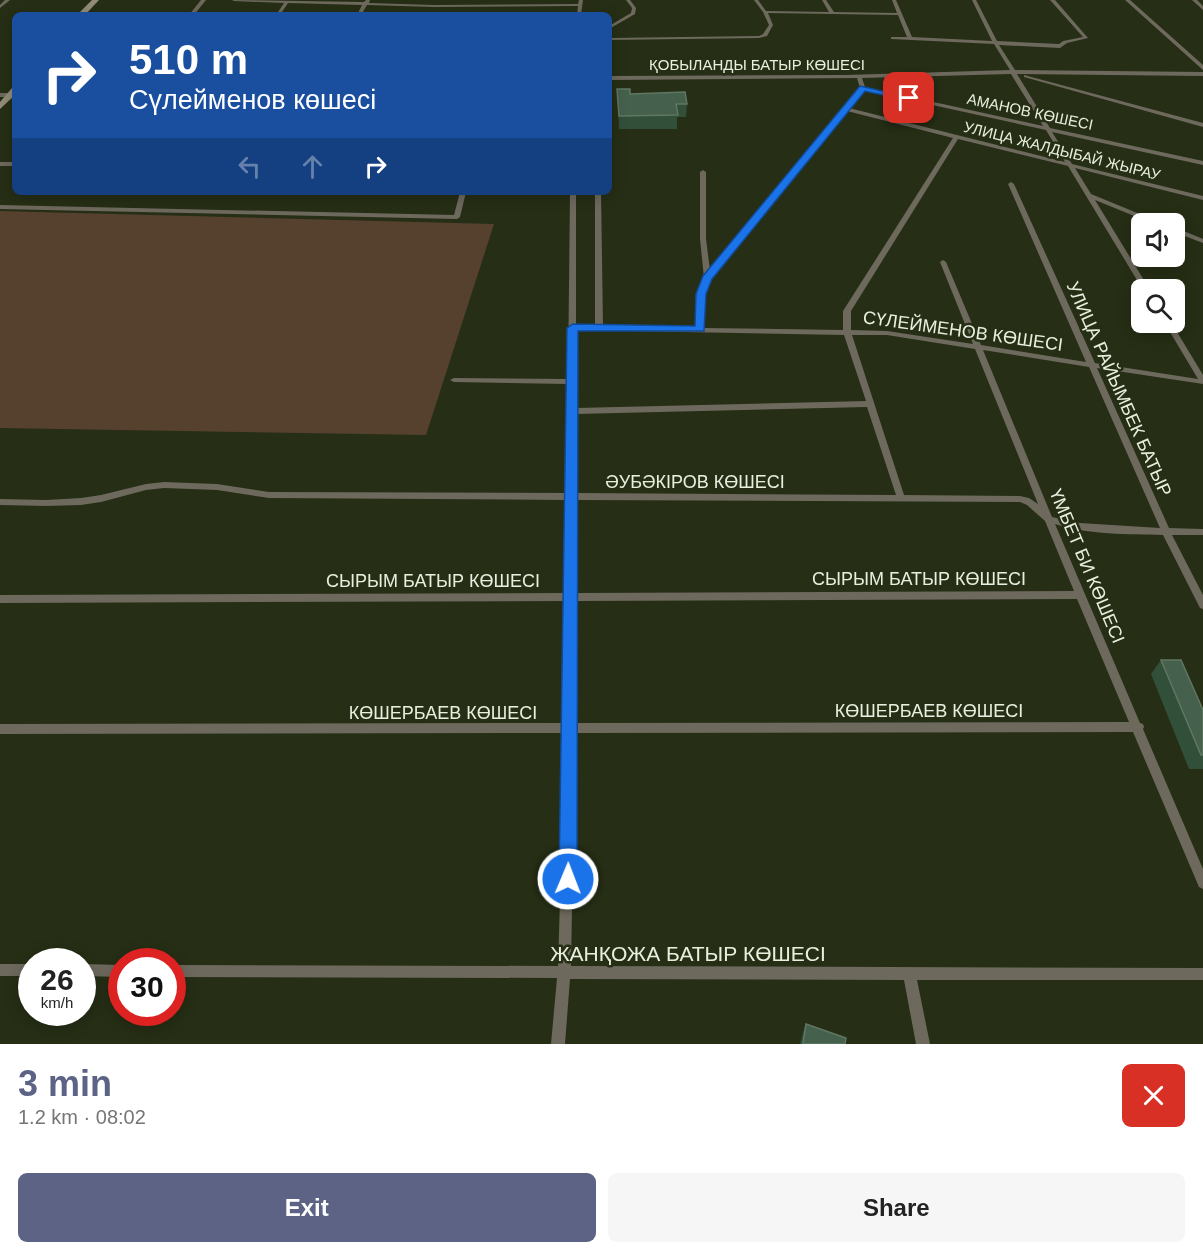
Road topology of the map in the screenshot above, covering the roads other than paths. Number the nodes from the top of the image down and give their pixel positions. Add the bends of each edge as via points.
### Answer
1 (8, 0) edge
2 (96, 0) edge
3 (204, 0) edge
4 (234, 0) edge
5 (628, 0) edge
6 (756, 0) edge
7 (824, 0) edge
8 (894, 0) edge
9 (974, 0) edge
10 (1052, 0) edge
11 (1126, 0) edge
12 (1194, 0) edge
13 (287, 1) edge
14 (367, 2) edge
15 (580, 2) edge
16 (435, 3) edge
17 (498, 3) edge
18 (0, 8) edge
19 (1203, 9) edge
20 (84, 12) edge
21 (194, 12) edge
22 (765, 12) junction
23 (831, 12) junction
24 (900, 14) junction
25 (612, 26) edge
26 (892, 38) dead end
27 (612, 39) edge
28 (910, 39) junction
29 (994, 41) junction
30 (1203, 68) edge
31 (1012, 72) junction
32 (1203, 74) edge
33 (859, 76) junction
34 (612, 78) edge
35 (863, 88) junction
36 (12, 93) edge
37 (0, 107) edge
38 (845, 110) junction
39 (1203, 125) edge
40 (1047, 129) junction
41 (956, 137) junction
42 (1203, 163) edge
43 (1070, 165) junction
44 (703, 172) dead end
45 (1011, 184) dead end
46 (462, 195) edge
47 (573, 195) edge
48 (598, 195) edge
49 (1090, 196) junction
50 (1203, 198) edge
51 (0, 207) edge
52 (1133, 213) edge
53 (1185, 234) edge
54 (1203, 241) edge
55 (943, 262) dead end
56 (707, 279) junction
57 (1140, 279) edge
58 (573, 328) junction
59 (599, 328) junction
60 (700, 329) junction
61 (847, 331) junction
62 (1174, 333) edge
63 (978, 346) junction
64 (1092, 365) junction
65 (454, 380) dead end
66 (1203, 381) edge
67 (572, 382) junction
68 (870, 404) junction
69 (572, 411) junction
70 (572, 498) junction
71 (901, 498) junction
72 (0, 502) edge
73 (1048, 519) junction
74 (1166, 531) junction
75 (1203, 532) edge
76 (1081, 596) junction
77 (571, 597) junction
78 (0, 599) edge
79 (1203, 605) edge
80 (1139, 727) junction
81 (0, 729) edge
82 (570, 730) junction
83 (1203, 883) edge
84 (0, 970) edge
85 (18, 970) edge
86 (186, 971) edge
87 (564, 974) junction
88 (909, 974) junction
89 (1203, 974) edge
90 (558, 1044) edge
91 (923, 1044) edge

1 - 18 street
2 - 20 street
3 - 21 street
4 - 13 street
5 - 25 street via 634,8 633,15
6 - 22 street
7 - 23 street
8 - 24 street
9 - 29 street
10 - 29 street via 1086,38 1060,46 1017,46
11 - 30 street
12 - 19 street
13 - 14 street
14 - 16 street
15 - 17 street
16 - 17 street
22 - 23 street
22 - 27 street via 771,25 765,36
23 - 24 street
24 - 28 street
26 - 28 street
28 - 29 street
29 - 31 street
31 - 32 street
31 - 33 street, ҚОБЫЛАНДЫ БАТЫР КӨШЕСІ
31 - 39 street
31 - 40 street
33 - 34 street, ҚОБЫЛАНДЫ БАТЫР КӨШЕСІ
33 - 35 street
35 - 38 street
35 - 40 street, АМАНОВ КӨШЕСІ
36 - 37 street
38 - 41 street, УЛИЦА ЖАЛДЫБАЙ ЖЫРАУ
38 - 56 street
40 - 42 street, АМАНОВ КӨШЕСІ
40 - 43 street
41 - 43 street, УЛИЦА ЖАЛДЫБАЙ ЖЫРАУ
41 - 61 street via 855,293 847,310
43 - 49 street
43 - 50 street, УЛИЦА ЖАЛДЫБАЙ ЖЫРАУ
44 - 56 street
45 - 64 street, УЛИЦА РАЙЫМБЕК БАТЫР
46 - 51 street via 457,217
47 - 58 street
48 - 59 street
49 - 52 street
49 - 57 street
53 - 54 street
55 - 63 street, ҮМБЕТ БИ КӨШЕСІ
56 - 60 street via 701,294
58 - 59 street, СҮЛЕЙМЕНОВ КӨШЕСІ
58 - 67 street
59 - 60 street, СҮЛЕЙМЕНОВ КӨШЕСІ
60 - 61 street, СҮЛЕЙМЕНОВ КӨШЕСІ
61 - 63 street, СҮЛЕЙМЕНОВ КӨШЕСІ
61 - 68 street
62 - 66 street
63 - 64 street, СҮЛЕЙМЕНОВ КӨШЕСІ
63 - 73 street, ҮМБЕТ БИ КӨШЕСІ
64 - 66 street, СҮЛЕЙМЕНОВ КӨШЕСІ
64 - 74 street, УЛИЦА РАЙЫМБЕК БАТЫР
65 - 67 street
67 - 69 street
68 - 69 street
68 - 71 street
69 - 70 street
70 - 71 street, ӘУБӘКІРОВ КӨШЕСІ
70 - 72 street, ӘУБӘКІРОВ КӨШЕСІ via 269,495 182,485 134,490 94,500
70 - 77 street
71 - 73 street, ӘУБӘКІРОВ КӨШЕСІ via 1020,499 1031,501
73 - 74 street
73 - 76 street, ҮМБЕТ БИ КӨШЕСІ
74 - 75 street
74 - 79 street, УЛИЦА РАЙЫМБЕК БАТЫР
76 - 77 street, СЫРЫМ БАТЫР КӨШЕСІ
76 - 80 street, ҮМБЕТ БИ КӨШЕСІ
77 - 78 street, СЫРЫМ БАТЫР КӨШЕСІ
77 - 82 street
80 - 82 street, КӨШЕРБАЕВ КӨШЕСІ
80 - 83 street, ҮМБЕТ БИ КӨШЕСІ
81 - 82 street, КӨШЕРБАЕВ КӨШЕСІ
82 - 87 street
84 - 85 street
86 - 87 street, ЖАНҚОЖА БАТЫР КӨШЕСІ
87 - 88 street, ЖАНҚОЖА БАТЫР КӨШЕСІ
87 - 90 street
88 - 89 street, ЖАНҚОЖА БАТЫР КӨШЕСІ
88 - 91 street

